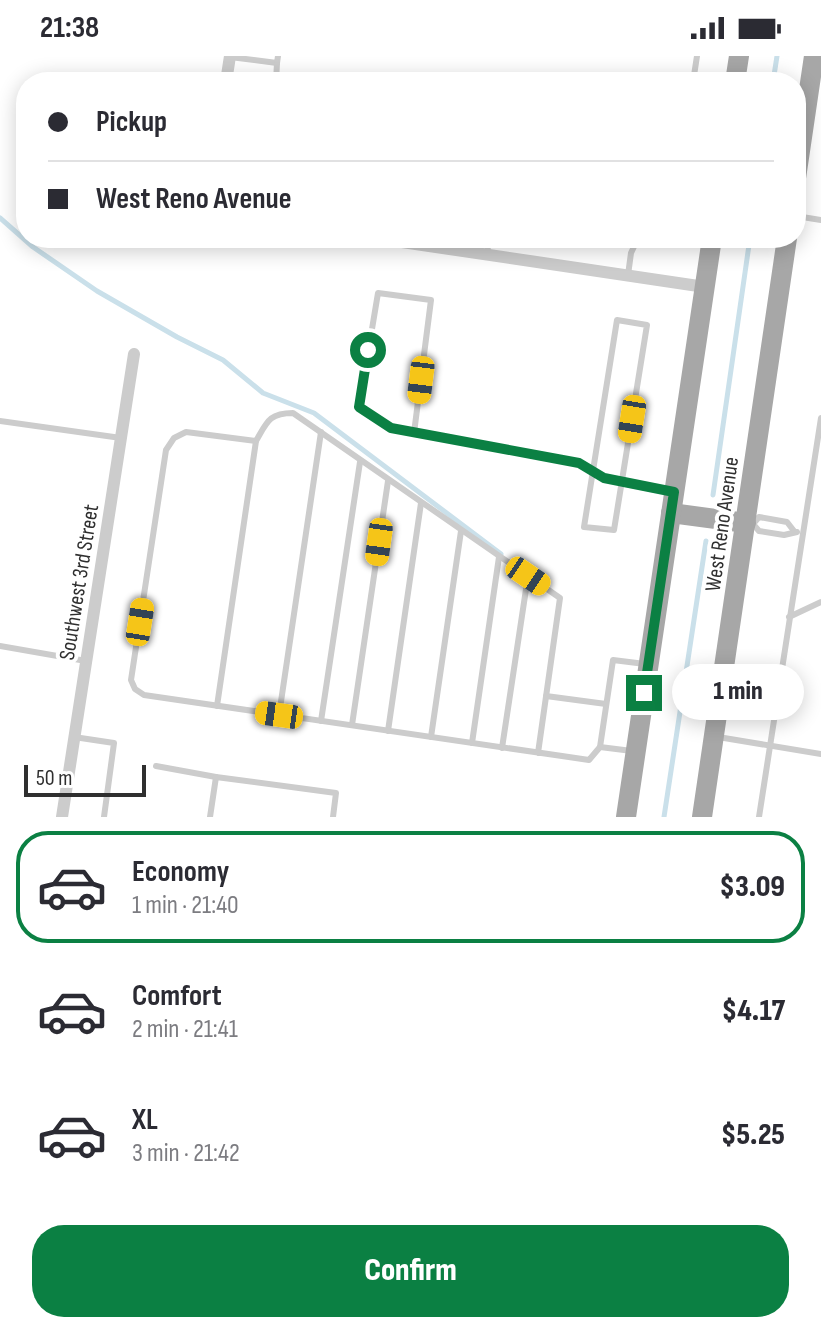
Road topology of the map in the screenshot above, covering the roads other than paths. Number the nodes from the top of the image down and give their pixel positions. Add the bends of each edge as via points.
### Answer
1 (230, 56) edge
2 (814, 56) edge
3 (278, 59) edge
4 (806, 110) edge
5 (457, 248) edge
6 (488, 248) edge
7 (633, 248) edge
8 (711, 248) edge
9 (786, 248) edge
10 (487, 254) junction
11 (628, 275) junction
12 (705, 287) junction
13 (134, 354) dead end
14 (821, 418) edge
15 (0, 421) edge
16 (321, 432) junction
17 (414, 433) junction
18 (121, 438) junction
19 (256, 441) junction
20 (819, 448) edge
21 (360, 462) junction
22 (593, 472) junction
23 (388, 481) junction
24 (623, 482) junction
25 (674, 492) junction
26 (421, 503) junction
27 (671, 513) junction
28 (750, 524) junction
29 (461, 531) junction
30 (794, 531) junction
31 (803, 532) junction
32 (499, 557) junction
33 (528, 576) junction
34 (821, 602) edge
35 (789, 617) junction
36 (0, 646) edge
37 (86, 661) junction
38 (649, 664) junction
39 (546, 696) junction
40 (606, 704) junction
41 (217, 706) junction
42 (279, 715) junction
43 (321, 721) junction
44 (352, 725) junction
45 (388, 731) junction
46 (714, 736) junction
47 (74, 737) junction
48 (431, 737) junction
49 (472, 743) junction
50 (769, 745) junction
51 (600, 747) junction
52 (502, 748) junction
53 (635, 752) junction
54 (538, 753) junction
55 (821, 754) edge
56 (156, 766) dead end
57 (216, 777) junction
58 (62, 817) edge
59 (104, 817) edge
60 (210, 817) edge
61 (333, 817) edge
62 (626, 817) edge
63 (702, 817) edge
64 (759, 817) edge

1 - 3 lane
2 - 4 main road
5 - 10 street
6 - 10 lane
7 - 11 lane
8 - 12 main road
9 - 28 main road, West Reno Avenue
10 - 11 street
11 - 12 street
12 - 25 main road
13 - 18 street, Southwest 3rd Street
14 - 20 lane
15 - 18 lane
16 - 19 lane via 293,413 278,413
16 - 21 lane
16 - 42 lane
17 - 17 lane via 391,428 359,407 378,293 431,300
17 - 22 lane via 579,463
18 - 37 street, Southwest 3rd Street
19 - 41 lane
19 - 41 lane via 186,432 166,450 133,664 131,680 144,695
20 - 31 lane
21 - 23 lane
21 - 43 lane
22 - 24 lane
22 - 24 lane via 584,527 614,530
22 - 24 lane via 617,320 647,325
23 - 26 lane
23 - 44 lane
24 - 25 lane
25 - 27 main road
26 - 29 lane
26 - 45 lane
27 - 28 main road
27 - 38 main road
28 - 30 lane via 784,535
28 - 30 lane via 759,517 773,519 787,522
28 - 46 main road, West Reno Avenue
29 - 32 lane
29 - 48 lane
30 - 31 lane
31 - 35 lane
32 - 33 lane
32 - 49 lane
33 - 39 lane via 560,598
33 - 52 lane
34 - 35 lane
35 - 50 lane
36 - 37 lane
37 - 47 street, Southwest 3rd Street
38 - 40 lane via 613,660
38 - 53 main road
39 - 40 lane
39 - 54 lane
40 - 51 lane
41 - 42 lane
42 - 43 lane
43 - 44 lane
44 - 45 lane
45 - 48 lane
46 - 50 lane
46 - 63 main road, West Reno Avenue
47 - 58 street, Southwest 3rd Street
47 - 59 lane via 114,743
48 - 49 lane
49 - 52 lane
50 - 55 lane
50 - 64 lane
51 - 53 lane
51 - 54 lane via 589,760
52 - 54 lane
53 - 62 main road
56 - 57 lane
57 - 60 lane
57 - 61 lane via 336,793

